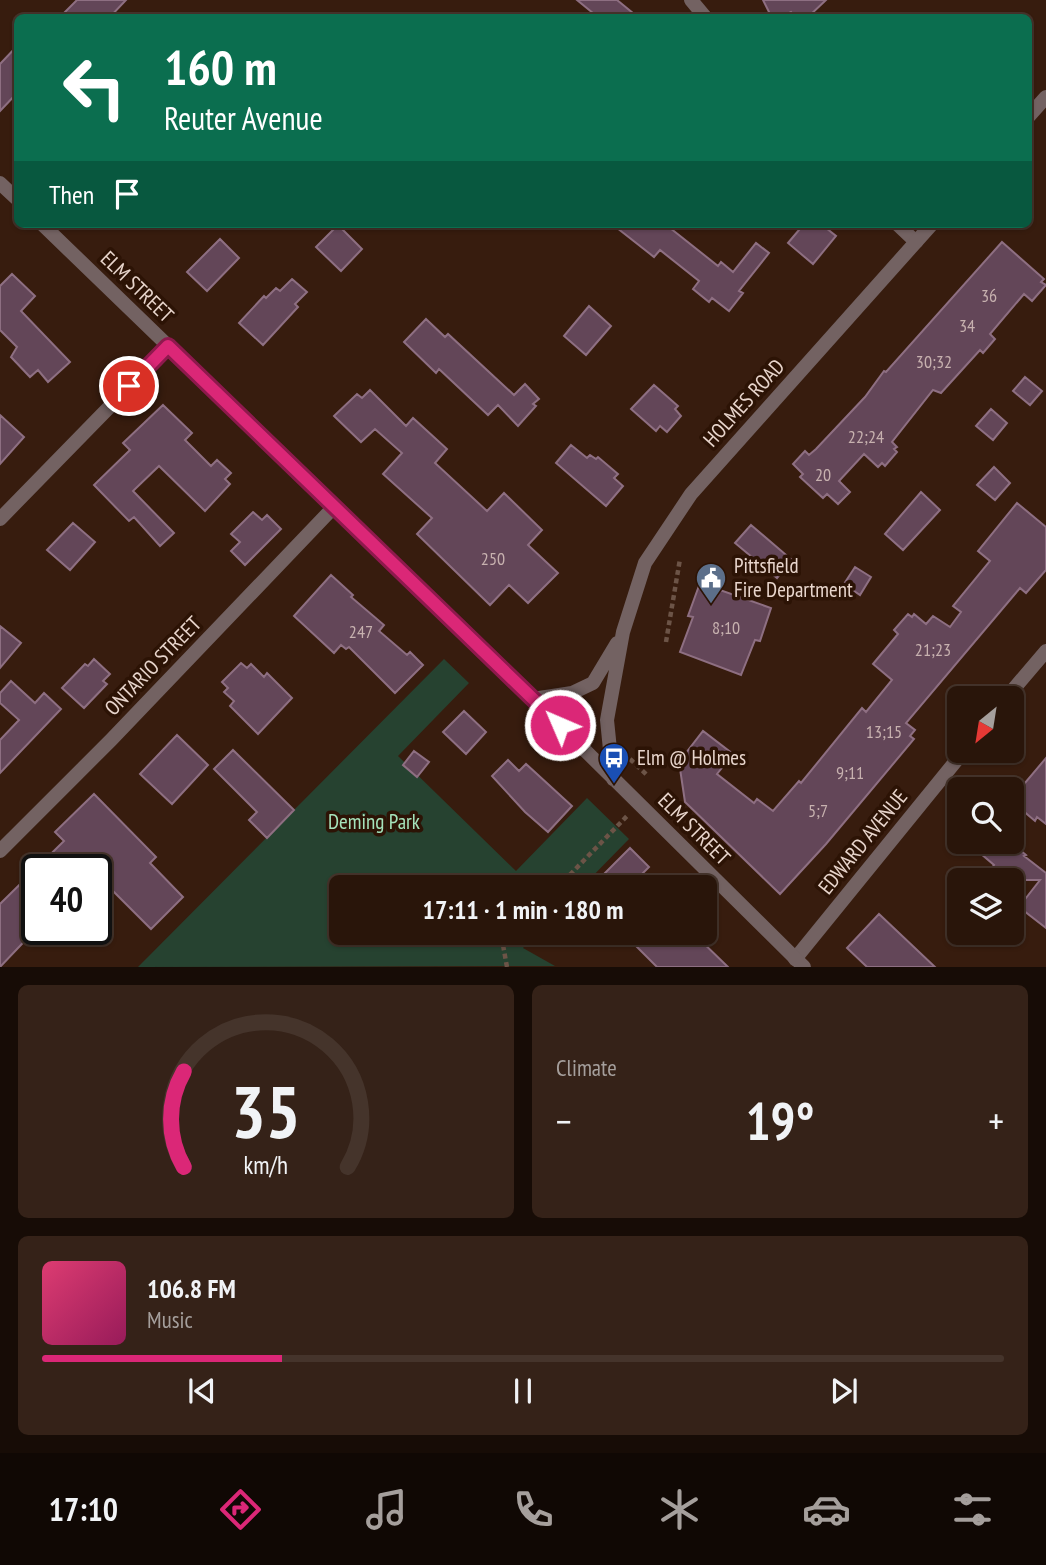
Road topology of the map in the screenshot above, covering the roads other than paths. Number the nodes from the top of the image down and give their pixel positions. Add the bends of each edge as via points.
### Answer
1 (691, 0) edge
2 (703, 14) edge
3 (1046, 97) edge
4 (1032, 113) edge
5 (0, 183) edge
6 (14, 196) edge
7 (46, 228) edge
8 (901, 228) edge
9 (928, 228) edge
10 (916, 242) junction
11 (168, 346) junction
12 (334, 508) junction
13 (0, 519) edge
14 (622, 632) junction
15 (1046, 651) edge
16 (1016, 686) edge
17 (533, 699) junction
18 (955, 763) edge
19 (613, 779) junction
20 (0, 851) edge
21 (797, 964) edge

1 - 2 street
3 - 4 street
5 - 6 street
7 - 11 street, ELM STREET
8 - 10 street
9 - 10 street, HOLMES ROAD
10 - 14 street, HOLMES ROAD via 691,494 645,563
11 - 12 street, ELM STREET
11 - 13 street
12 - 17 street, ELM STREET
12 - 20 street, ONTARIO STREET
14 - 17 street, HOLMES ROAD via 593,683 572,693
14 - 19 street, HOLMES ROAD via 607,720
15 - 16 street
17 - 19 street, ELM STREET
18 - 21 street, EDWARD AVENUE
19 - 21 street, ELM STREET

